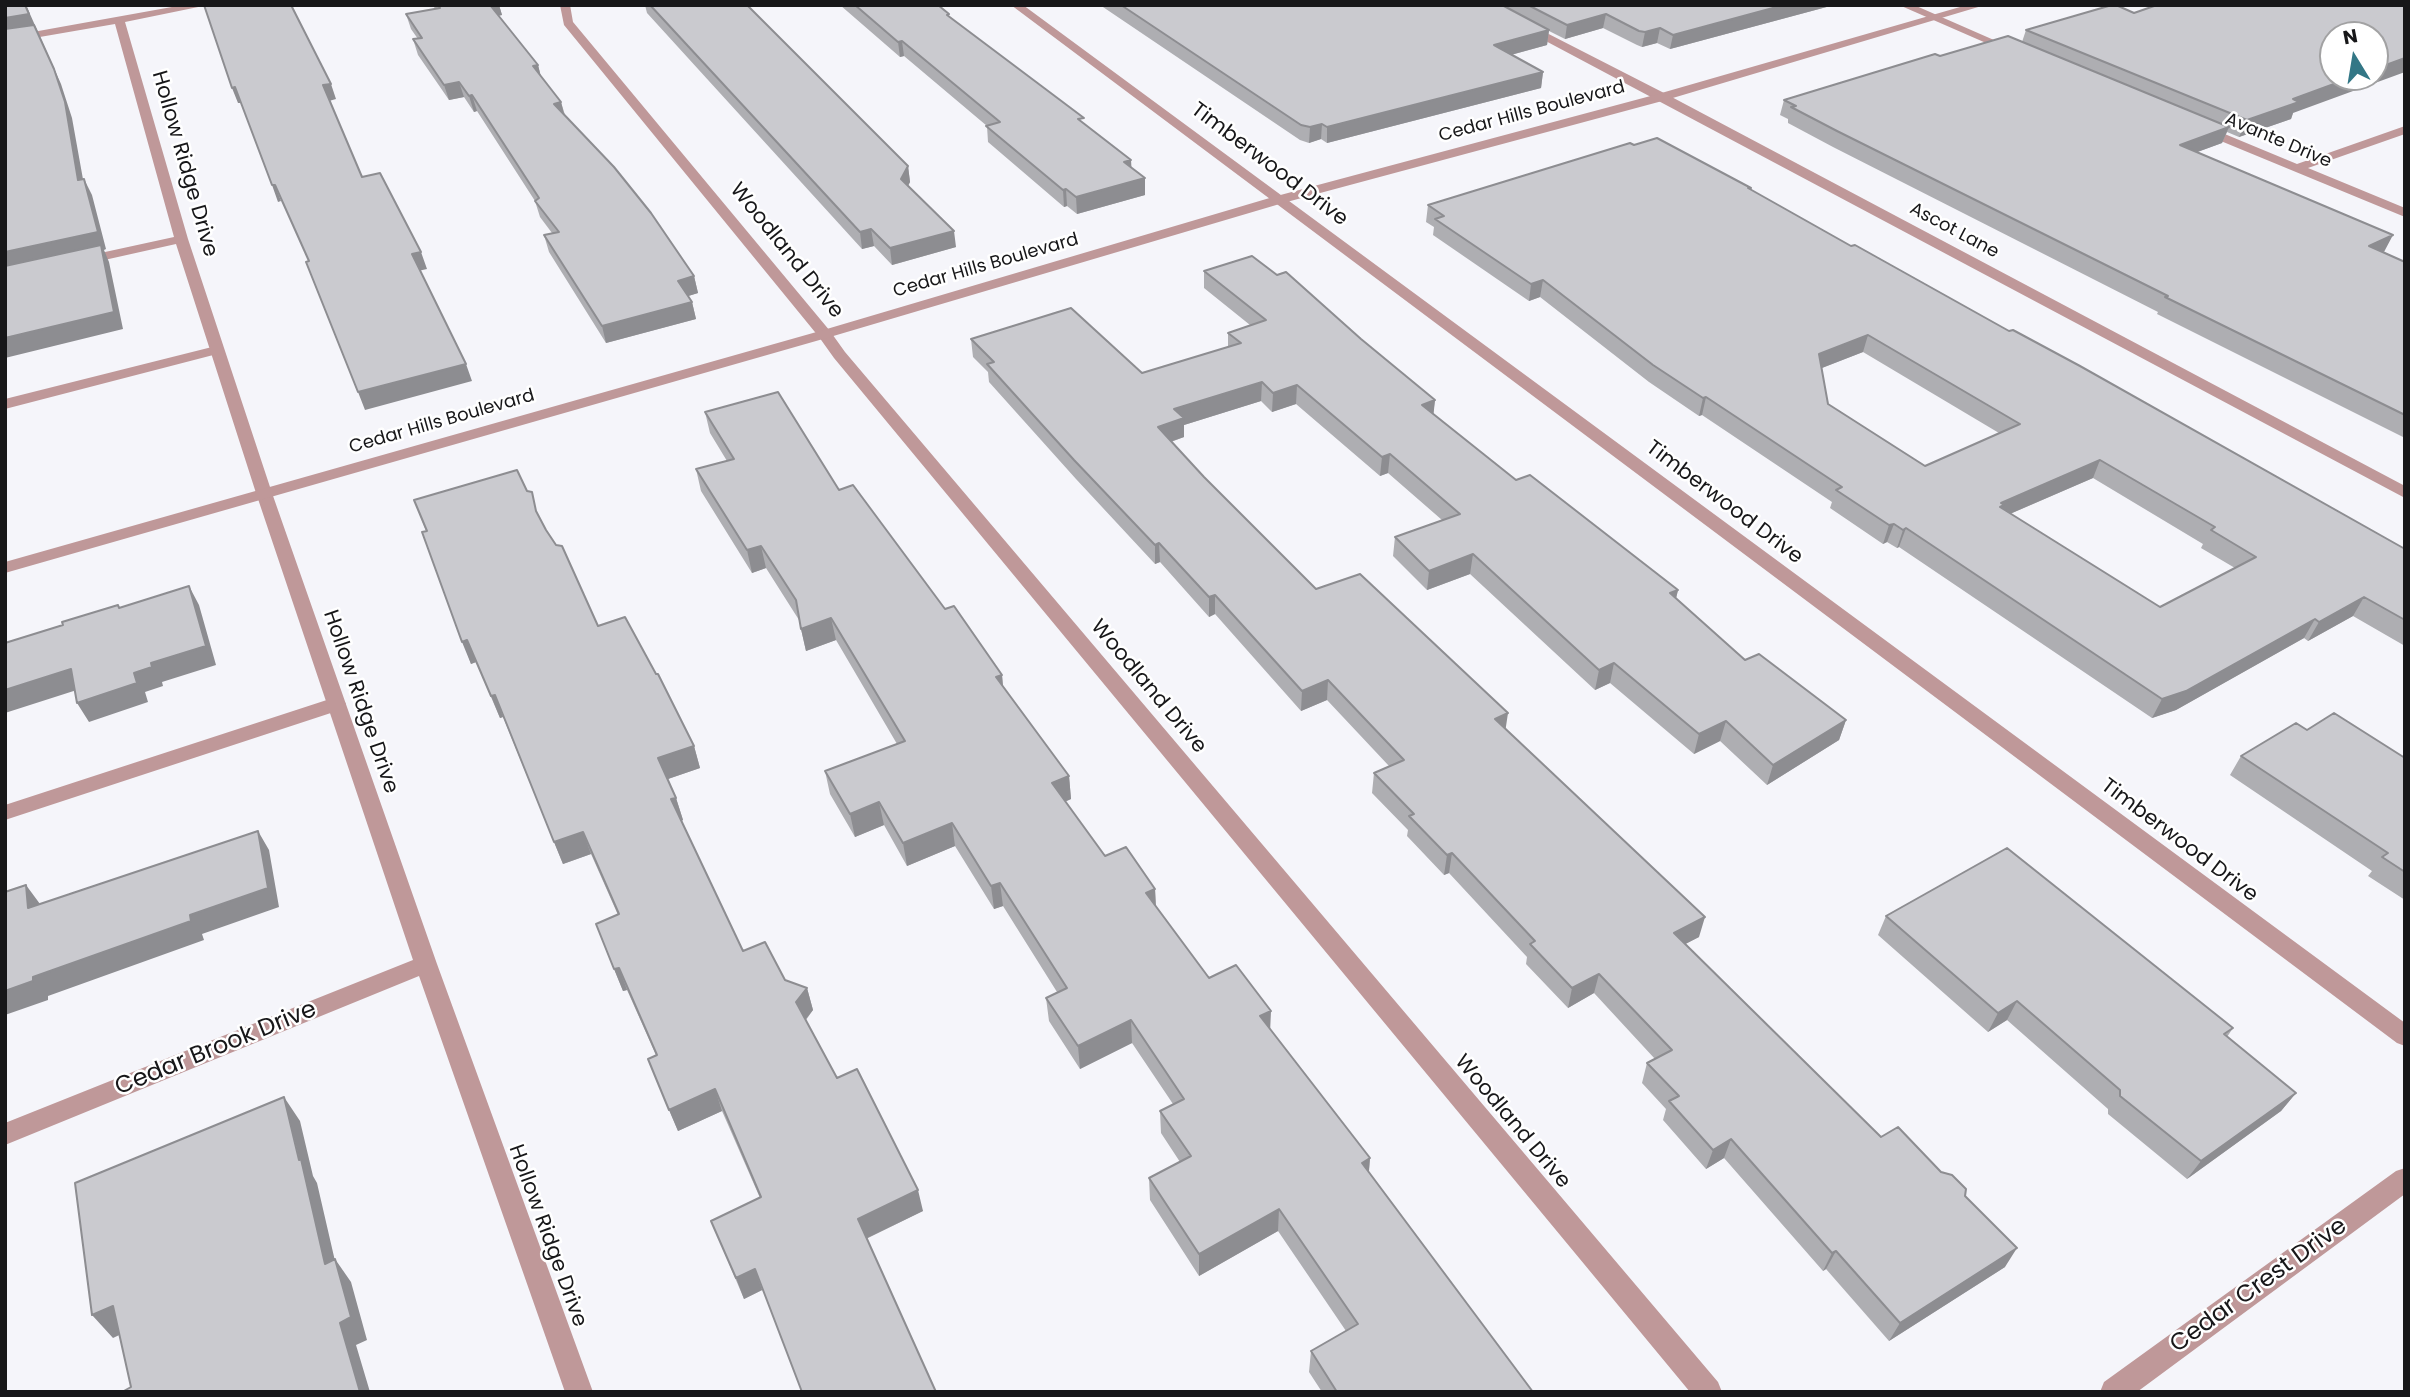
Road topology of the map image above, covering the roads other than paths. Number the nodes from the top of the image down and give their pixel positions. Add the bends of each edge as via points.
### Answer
1 (203, 5) edge
2 (565, 5) edge
3 (1017, 5) edge
4 (1483, 5) edge
5 (1904, 5) edge
6 (1980, 5) edge
7 (1934, 18) junction
8 (119, 20) junction
9 (5, 40) edge
10 (2022, 54) edge
11 (1662, 97) junction
12 (2185, 121) edge
13 (2405, 130) edge
14 (2297, 168) junction
15 (1278, 200) junction
16 (2405, 213) edge
17 (181, 239) junction
18 (73, 263) edge
19 (825, 334) junction
20 (216, 350) junction
21 (5, 404) edge
22 (264, 493) junction
23 (2405, 493) edge
24 (5, 568) edge
25 (336, 704) junction
26 (5, 813) edge
27 (426, 964) junction
28 (2405, 1036) edge
29 (5, 1134) edge
30 (2405, 1179) edge
31 (579, 1392) edge
32 (1708, 1392) edge
33 (2114, 1392) edge

1 - 8 street
2 - 19 street, Woodland Drive via 568,23
3 - 15 street, Timberwood Drive
4 - 11 street, Ascot Lane
5 - 7 street
6 - 7 street, Cedar Hills Boulevard
7 - 10 street
7 - 11 street, Cedar Hills Boulevard
8 - 9 street
8 - 17 street, Hollow Ridge Drive
11 - 15 street, Cedar Hills Boulevard
11 - 23 street, Ascot Lane
12 - 14 street, Avante Drive
13 - 14 street
14 - 16 street, Avante Drive
15 - 19 street, Cedar Hills Boulevard
15 - 28 street, Timberwood Drive
17 - 18 street
17 - 20 street, Hollow Ridge Drive
19 - 22 street, Cedar Hills Boulevard
19 - 32 street, Woodland Drive
20 - 21 street
20 - 22 street, Hollow Ridge Drive
22 - 24 street, Cedar Hills Boulevard
22 - 25 street, Hollow Ridge Drive
25 - 26 street
25 - 27 street, Hollow Ridge Drive
27 - 29 street, Cedar Brook Drive
27 - 31 street, Hollow Ridge Drive
30 - 33 street, Cedar Crest Drive

